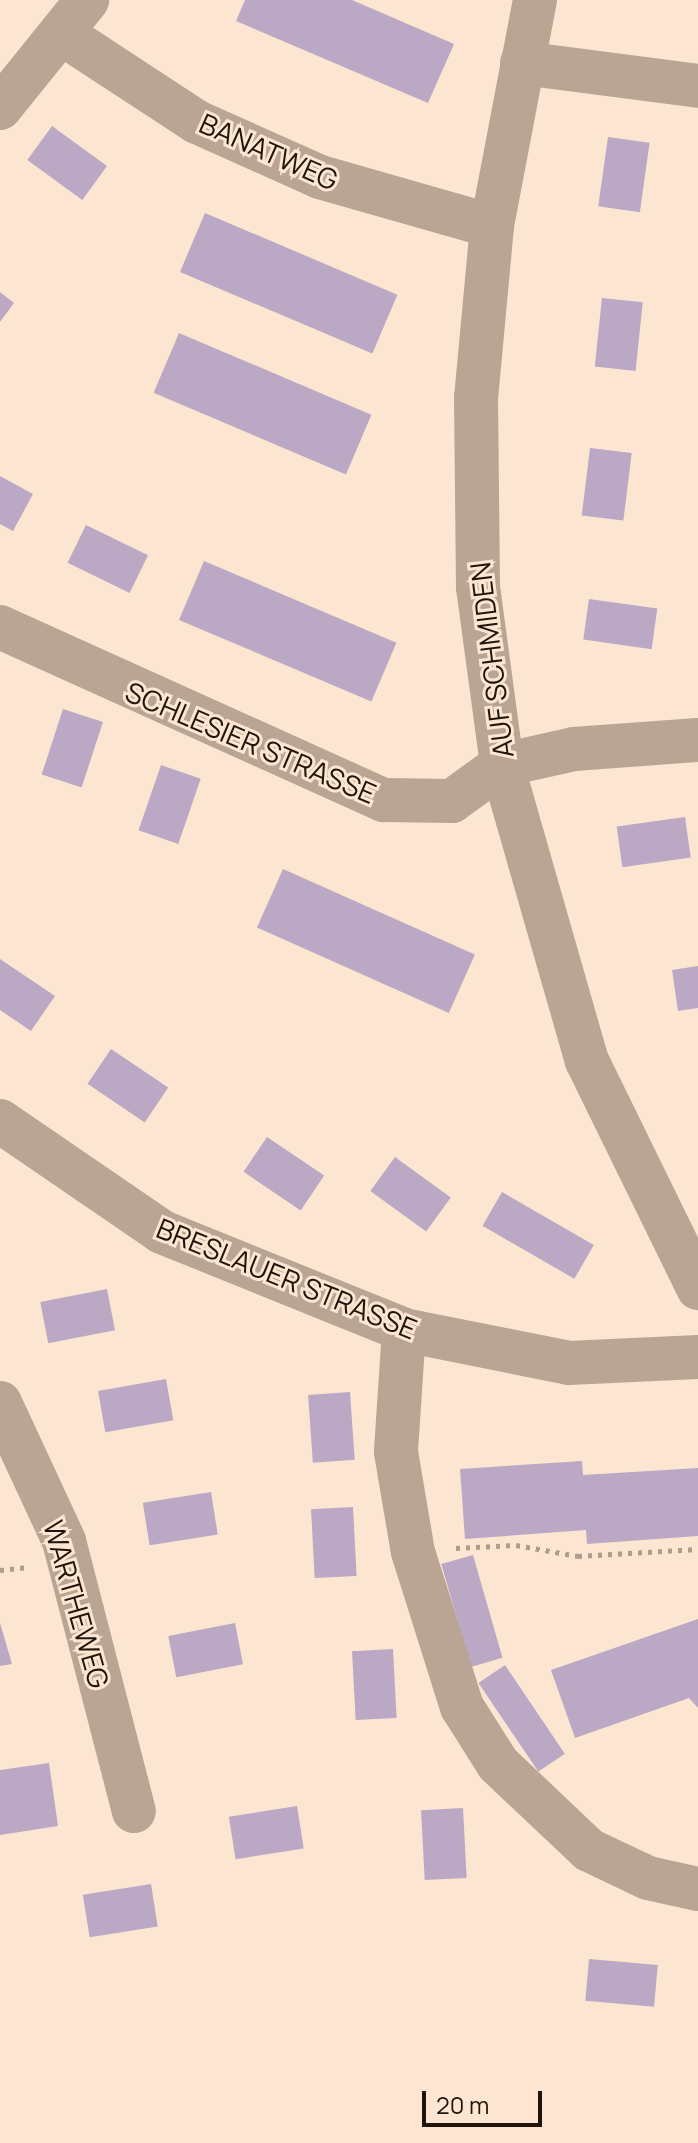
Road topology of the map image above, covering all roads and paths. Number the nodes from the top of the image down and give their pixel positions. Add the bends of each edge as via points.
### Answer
1 (535, 0) edge
2 (76, 18) edge
3 (522, 63) junction
4 (698, 86) edge
5 (0, 108) edge
6 (492, 226) junction
7 (0, 627) edge
8 (698, 740) edge
9 (502, 765) junction
10 (0, 1121) edge
11 (694, 1274) edge
12 (404, 1330) junction
13 (698, 1357) edge
14 (0, 1403) edge
15 (698, 1549) edge
16 (413, 1552) junction
17 (134, 1811) dead end
18 (698, 1889) edge

1 - 3 street, AUF SCHMIDEN
2 - 5 street
2 - 6 street, BANATWEG via 197,122 307,171
3 - 4 street
3 - 6 street, AUF SCHMIDEN
6 - 9 street, AUF SCHMIDEN via 476,397 478,587
7 - 9 street, SCHLESIER STRASSE via 384,800 452,801
8 - 9 street via 574,749
9 - 11 street, AUF SCHMIDEN via 587,1061
10 - 12 street, BRESLAUER STRASSE via 162,1232
12 - 13 street, BRESLAUER STRASSE via 569,1363
12 - 16 street via 396,1452
14 - 17 street, WARTHEWEG via 64,1541
15 - 16 path via 578,1556 516,1545
16 - 18 street via 462,1707 498,1764 589,1850 648,1878

